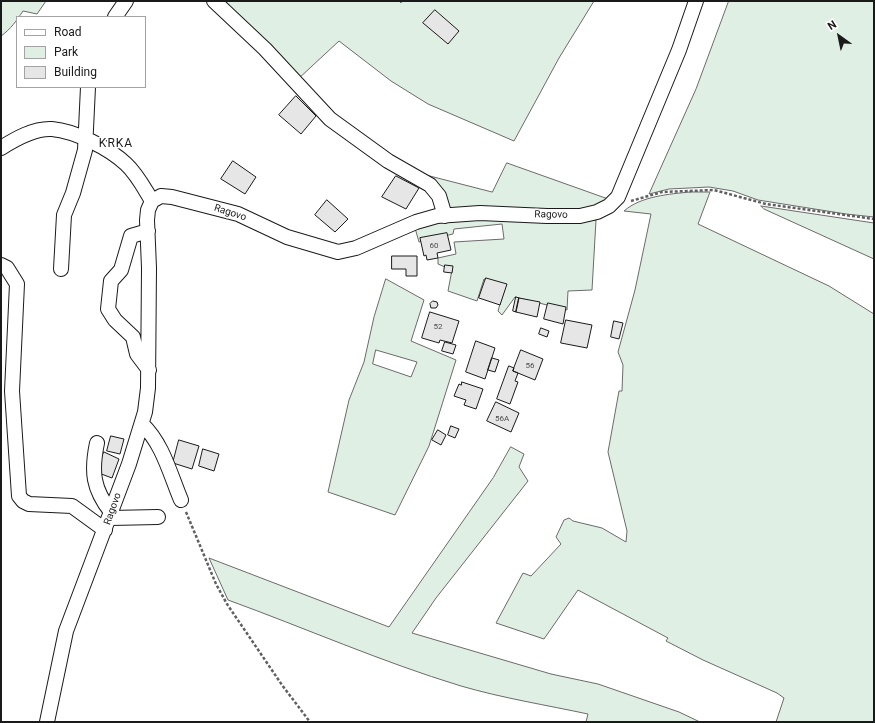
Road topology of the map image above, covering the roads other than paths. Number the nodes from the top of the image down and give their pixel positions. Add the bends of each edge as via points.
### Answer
1 (126, 1) edge
2 (214, 1) edge
3 (696, 1) edge
4 (116, 16) edge
5 (88, 88) edge
6 (87, 139) junction
7 (1, 148) edge
8 (152, 201) junction
9 (445, 216) junction
10 (148, 231) junction
11 (1, 266) edge
12 (61, 269) dead end
13 (148, 370) junction
14 (142, 424) junction
15 (97, 444) dead end
16 (181, 500) road end
17 (158, 517) dead end
18 (109, 520) junction
19 (47, 722) edge

1 - 4 street
2 - 9 street via 265,49 330,120 388,161 430,185 439,196
3 - 9 street, Ragovo via 679,50 621,190 609,206 580,216 480,213
5 - 6 street
6 - 7 street via 51,129 26,134
6 - 8 street via 126,164 139,179
6 - 12 street via 64,216
8 - 9 street, Ragovo via 161,196 172,197 238,214 287,237 338,252 356,248 416,222
8 - 10 street, Ragovo via 148,210
10 - 13 street, Ragovo
10 - 13 street via 131,236 121,270 111,281 108,309 115,320 133,337 137,354
11 - 18 street via 6,268 17,284 12,391 19,496 29,504 72,506
13 - 14 street, Ragovo
14 - 16 street via 161,450
14 - 18 street, Ragovo
15 - 18 street via 93,474
17 - 18 street
18 - 19 street, Ragovo via 66,631

